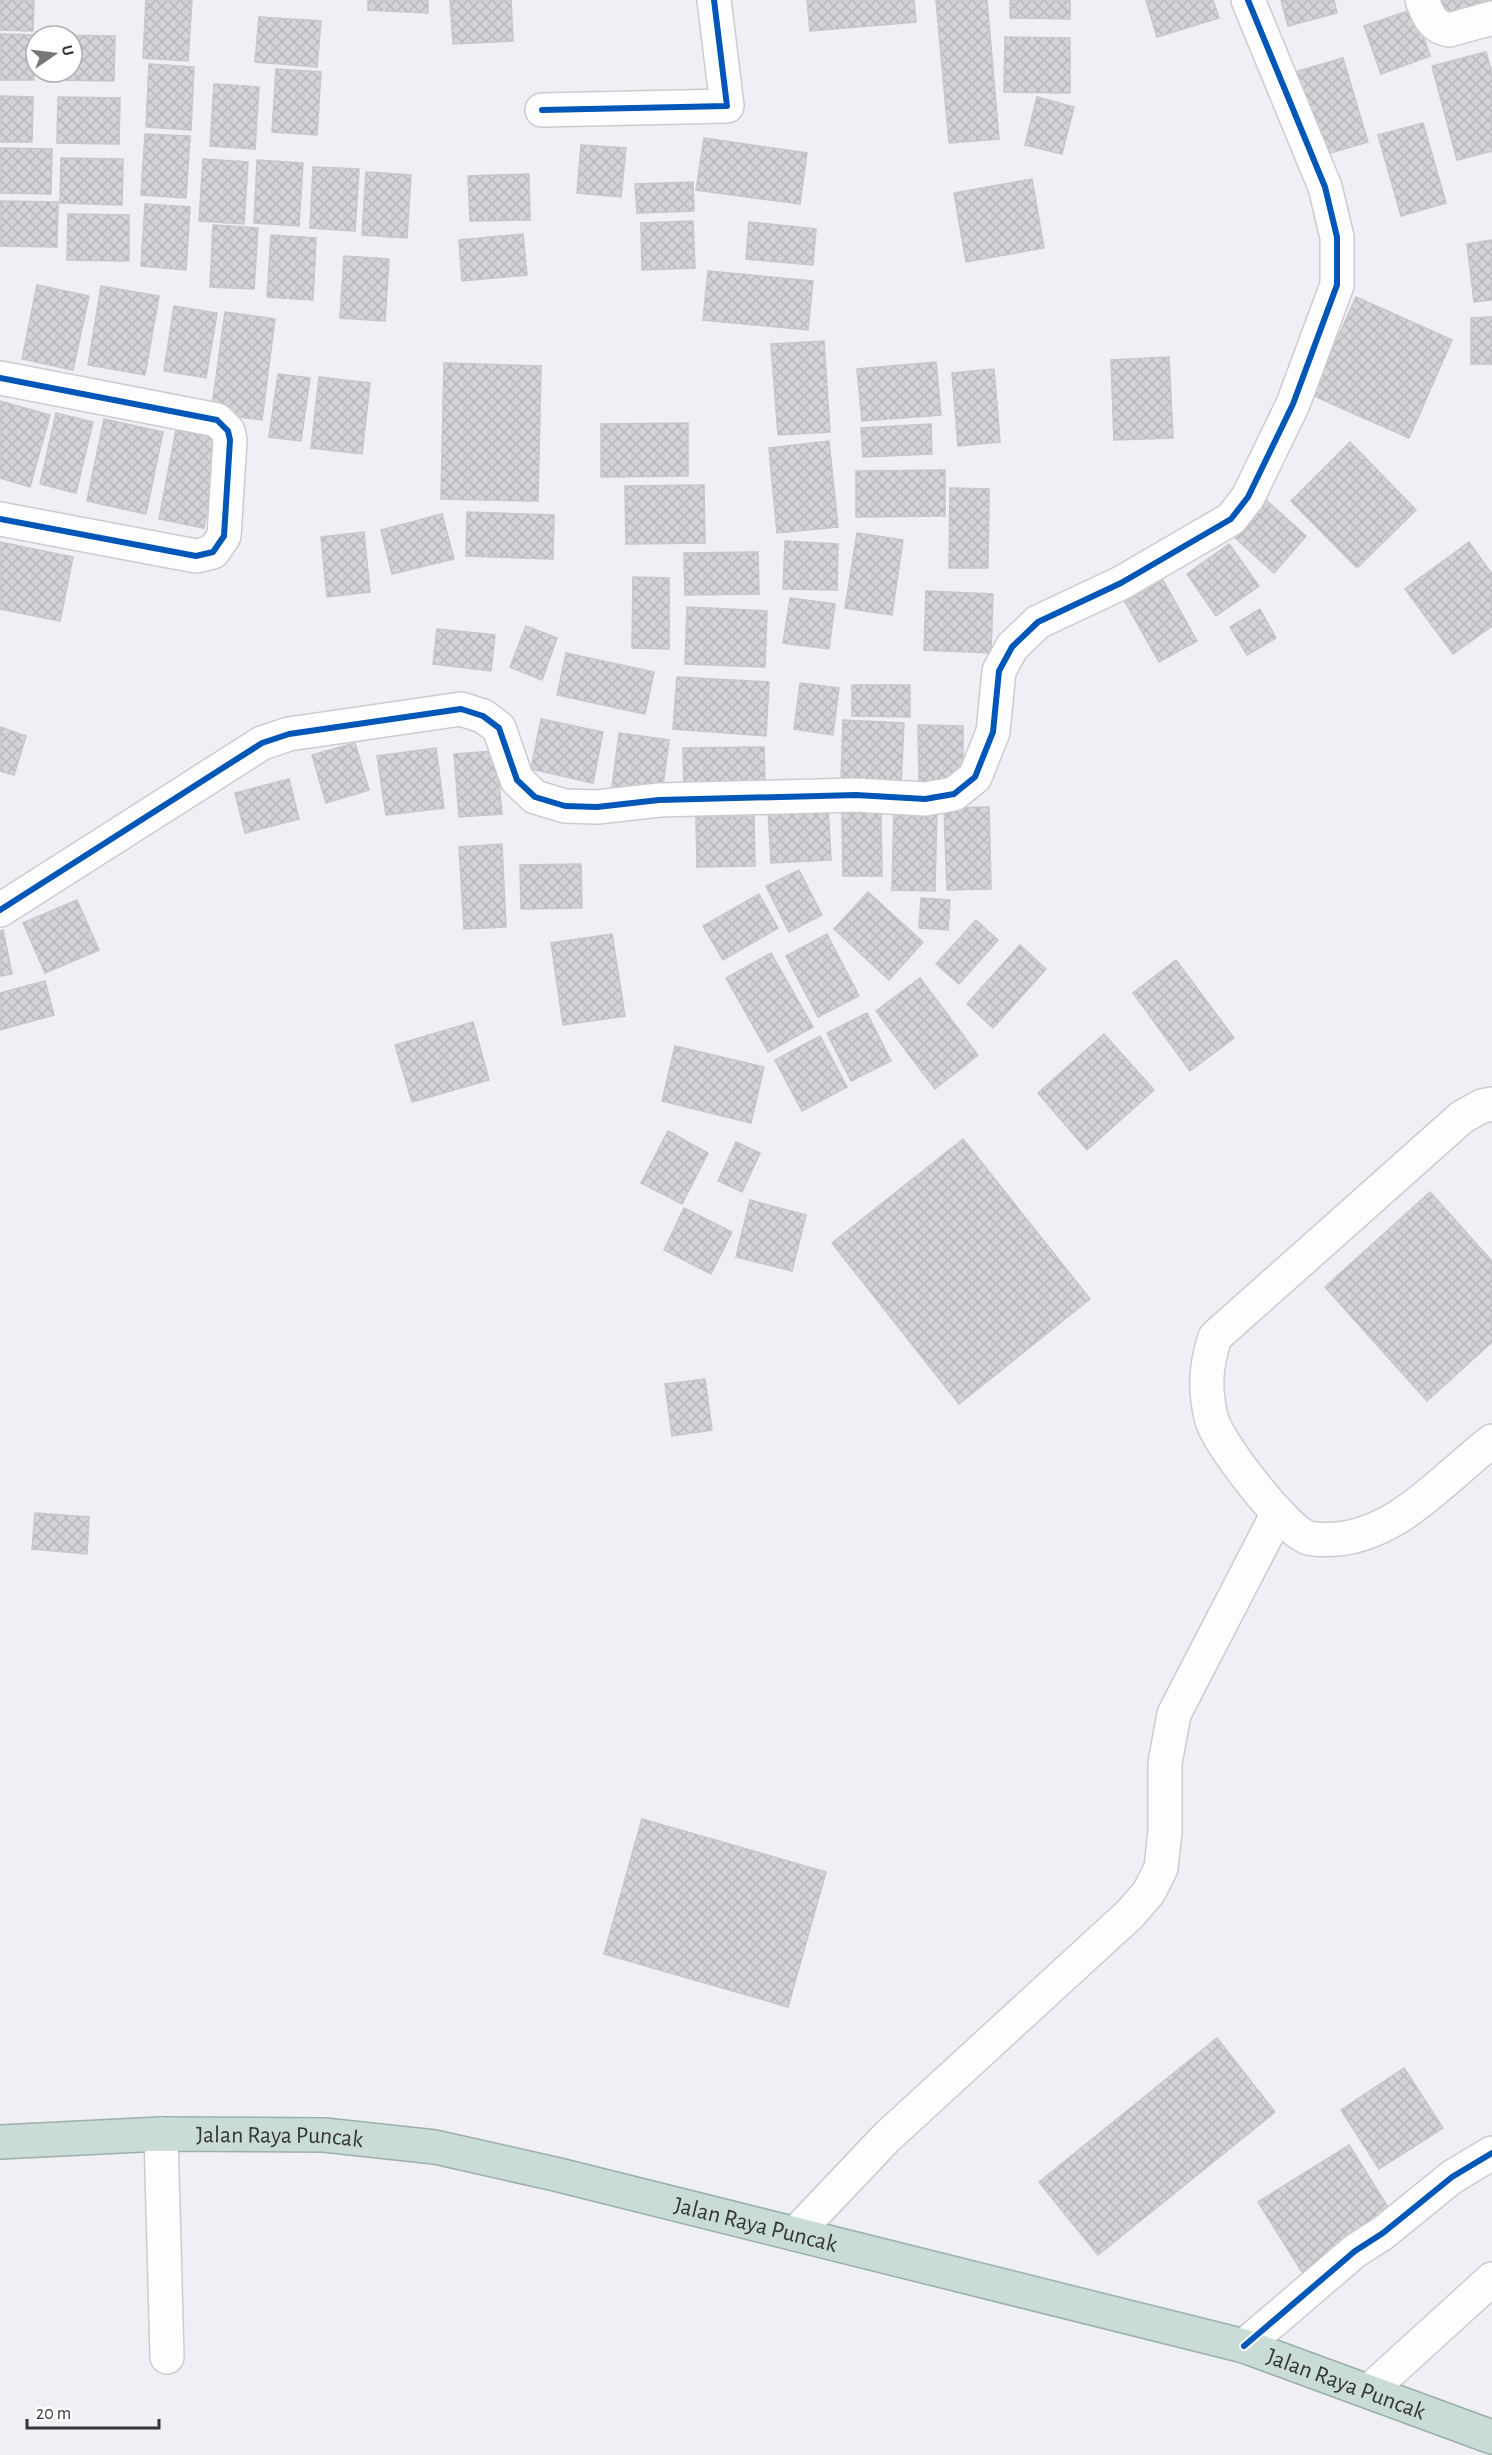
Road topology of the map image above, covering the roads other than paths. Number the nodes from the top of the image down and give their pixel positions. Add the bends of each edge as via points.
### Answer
1 (714, 0) edge
2 (1248, 0) edge
3 (1422, 0) edge
4 (1492, 18) edge
5 (542, 110) dead end
6 (0, 378) edge
7 (0, 519) edge
8 (0, 910) edge
9 (1492, 1104) edge
10 (1492, 1440) edge
11 (1278, 1513) junction
12 (161, 2134) junction
13 (0, 2142) edge
14 (1492, 2153) edge
15 (795, 2234) junction
16 (1492, 2279) edge
17 (1244, 2346) junction
18 (167, 2357) dead end
19 (1369, 2391) junction
20 (1492, 2437) edge

1 - 5 street via 727,106
2 - 8 street via 1325,187 1337,237 1337,285 1298,393 1248,497 1231,519 1121,583 1038,622 1012,646 999,671 993,732 985,756 975,777 954,794 925,799 856,795 566,806 536,797 517,780 499,728 483,716 461,709 289,734 262,743
3 - 4 street via 1432,23 1444,29
6 - 7 street via 217,420 228,431 230,440 224,536 213,552 196,556
9 - 11 street via 1462,1117 1215,1337 1206,1364 1211,1420 1221,1440
10 - 11 street via 1395,1520 1359,1535 1307,1538
11 - 15 street via 1174,1714 1165,1763 1164,1853 1149,1892 1130,1914 887,2137
12 - 13 highway, Jalan Raya Puncak
12 - 15 highway, Jalan Raya Puncak via 324,2135 435,2146
12 - 18 street
14 - 17 street via 1452,2177 1355,2251
15 - 17 highway, Jalan Raya Puncak
16 - 19 street
17 - 19 highway, Jalan Raya Puncak
19 - 20 highway, Jalan Raya Puncak

